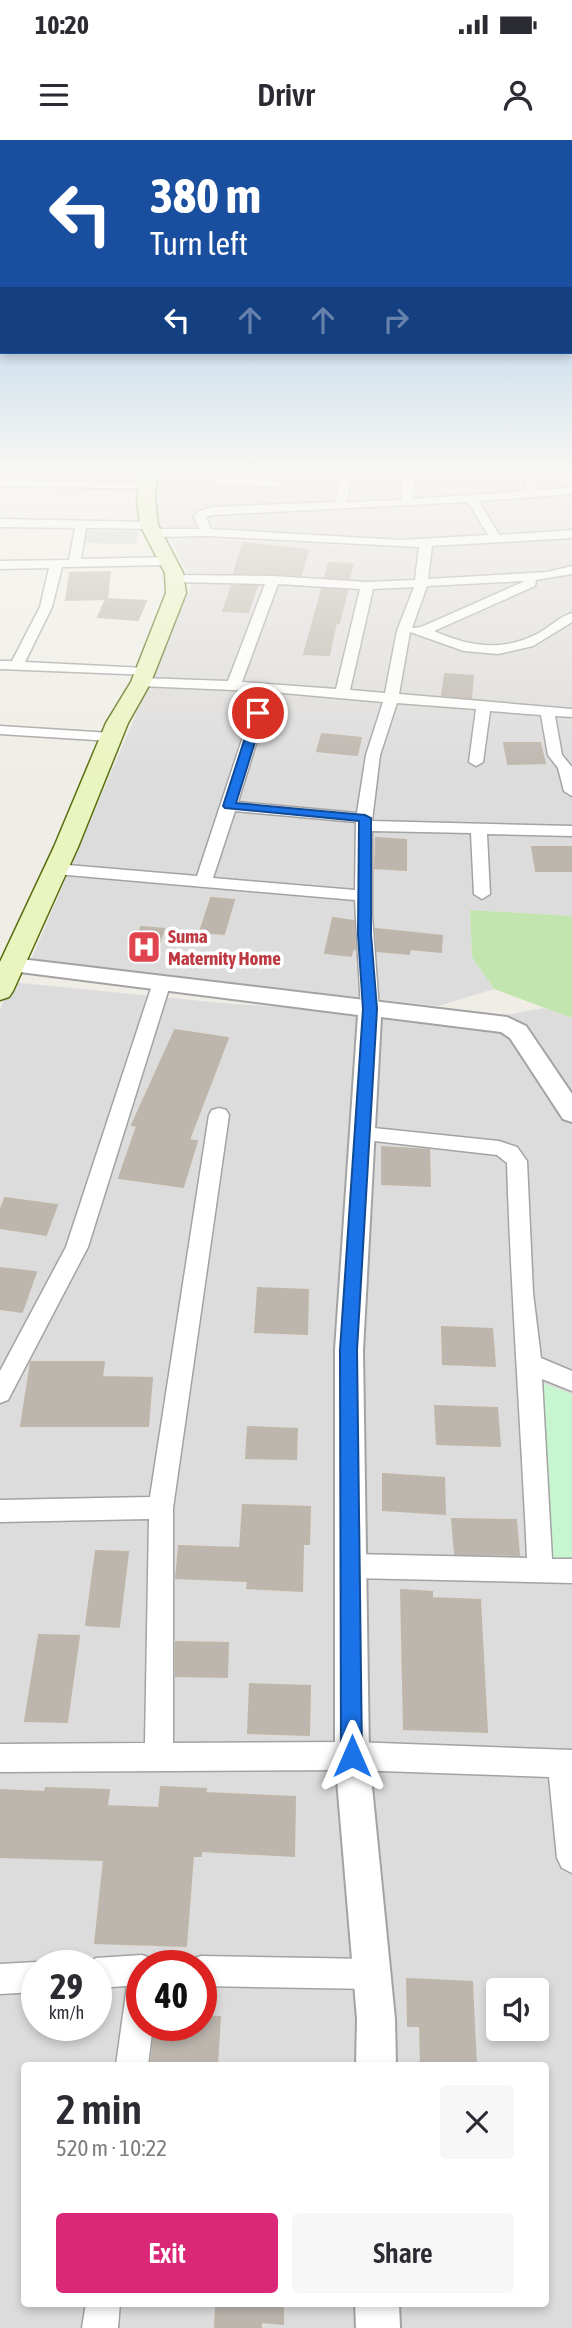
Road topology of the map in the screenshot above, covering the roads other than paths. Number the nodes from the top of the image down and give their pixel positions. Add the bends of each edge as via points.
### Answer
1 (55, 572) edge
2 (172, 572) edge
3 (193, 572) edge
4 (423, 572) edge
5 (563, 572) edge
6 (547, 576) junction
7 (273, 580) junction
8 (421, 585) junction
9 (367, 586) junction
10 (572, 617) edge
11 (404, 631) junction
12 (423, 631) junction
13 (546, 634) junction
14 (572, 635) edge
15 (0, 665) edge
16 (16, 667) junction
17 (143, 677) junction
18 (234, 685) junction
19 (266, 687) junction
20 (342, 693) junction
21 (391, 698) junction
22 (484, 706) junction
23 (547, 711) junction
24 (572, 713) edge
25 (0, 730) edge
26 (111, 737) junction
27 (476, 762) dead end
28 (572, 791) edge
29 (229, 806) junction
30 (365, 822) junction
31 (479, 829) junction
32 (572, 831) edge
33 (56, 869) junction
34 (203, 882) junction
35 (482, 894) dead end
36 (364, 896) junction
37 (6, 965) edge
38 (162, 982) junction
39 (0, 991) edge
40 (370, 1009) junction
41 (572, 1113) edge
42 (219, 1115) dead end
43 (363, 1134) junction
44 (530, 1364) junction
45 (3, 1379) edge
46 (572, 1381) edge
47 (161, 1508) junction
48 (0, 1511) edge
49 (351, 1566) junction
50 (540, 1571) junction
51 (572, 1571) edge
52 (352, 1756) junction
53 (159, 1757) junction
54 (0, 1758) edge
55 (567, 1764) edge
56 (572, 1858) edge
57 (217, 1971) edge
58 (372, 1974) junction
59 (21, 1978) edge
60 (0, 1979) edge
61 (135, 2041) edge
62 (132, 2062) edge
63 (376, 2062) edge
64 (103, 2307) edge
65 (377, 2307) edge
66 (100, 2328) edge
67 (378, 2328) edge

1 - 16 street via 46,607
2 - 17 main road via 176,593
3 - 7 street
4 - 8 street
5 - 6 street
6 - 8 street
6 - 12 street
7 - 9 street
7 - 18 street
8 - 9 street
8 - 11 street
9 - 20 street
10 - 13 street
11 - 12 street
11 - 21 street
12 - 13 street via 459,648 488,651
13 - 14 street
15 - 16 street
16 - 17 street
17 - 18 street
17 - 26 main road
18 - 19 street
19 - 20 street
19 - 29 street
20 - 21 street
21 - 22 street
21 - 30 street via 373,756
22 - 23 street
22 - 27 street
23 - 24 street
23 - 28 street via 555,755
25 - 26 street
26 - 33 main road
29 - 30 street
29 - 34 street
30 - 31 street
30 - 36 street
31 - 32 street
31 - 35 street
33 - 34 street
33 - 37 main road
34 - 36 street
36 - 40 street
37 - 38 street
37 - 39 main road
38 - 40 street
38 - 45 street via 77,1247
40 - 41 street via 507,1026 518,1032
40 - 43 street
42 - 47 street
43 - 44 street via 499,1147 517,1161
43 - 49 street via 349,1350
44 - 46 street
44 - 50 street
47 - 48 street
47 - 53 street
49 - 50 street
49 - 52 street
50 - 51 street
52 - 53 street
52 - 55 street
52 - 58 street
53 - 54 street
55 - 56 street
57 - 58 street
58 - 63 street
59 - 60 street
61 - 62 street
64 - 66 street
65 - 67 street

